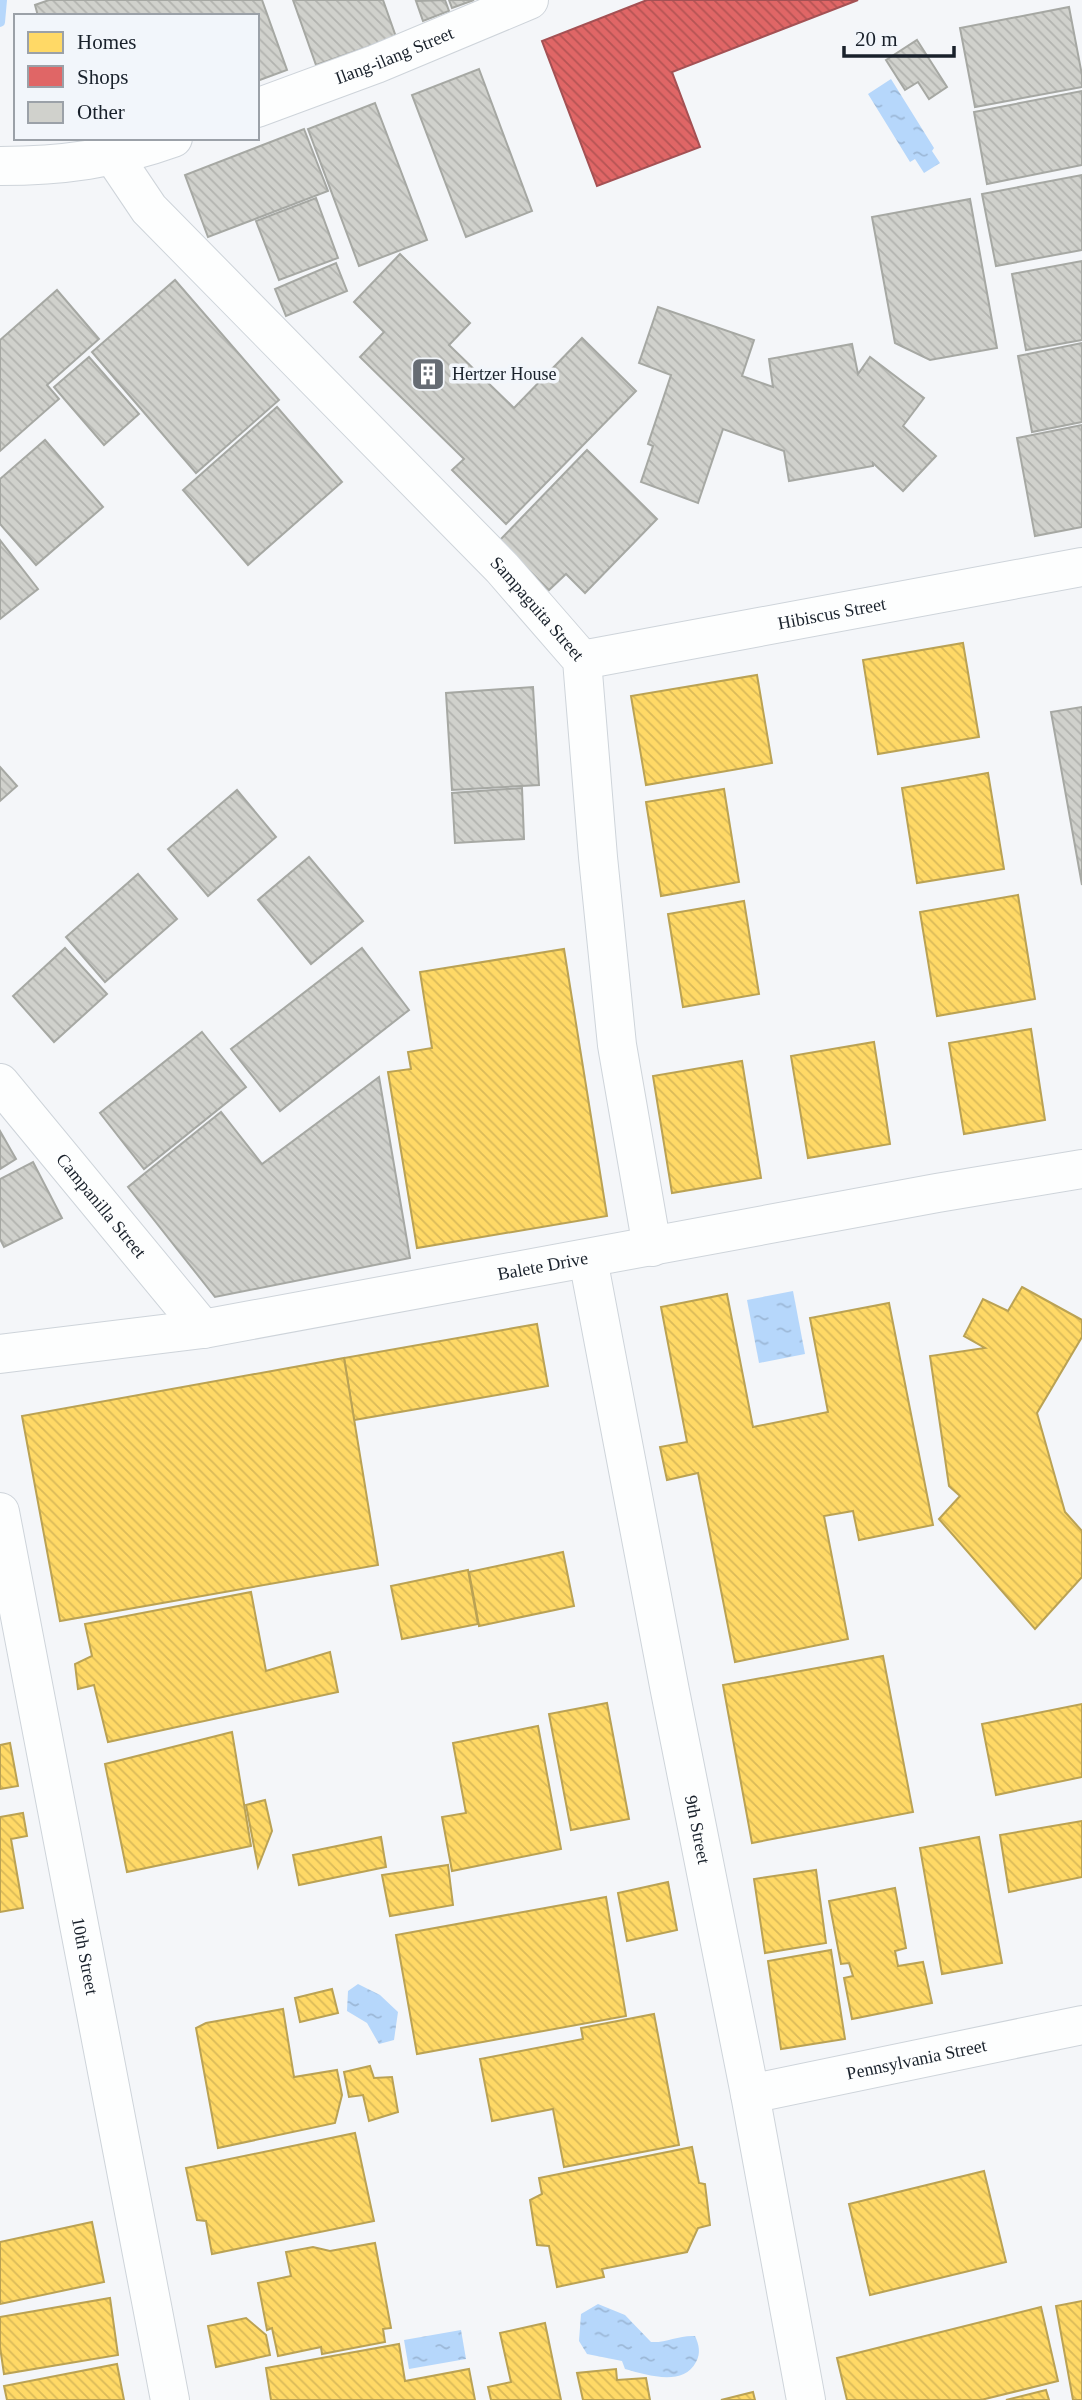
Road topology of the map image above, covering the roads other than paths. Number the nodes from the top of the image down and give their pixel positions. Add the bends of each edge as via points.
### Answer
1 (529, 0) edge
2 (259, 107) edge
3 (167, 140) edge
4 (114, 157) junction
5 (0, 166) edge
6 (1082, 567) edge
7 (582, 660) junction
8 (0, 1083) edge
9 (1082, 1169) edge
10 (652, 1247) junction
11 (588, 1259) junction
12 (203, 1329) junction
13 (0, 1354) edge
14 (0, 1512) edge
15 (1082, 2025) edge
16 (750, 2094) junction
17 (170, 2400) edge
18 (806, 2400) edge

1 - 2 street, Ilang-ilang Street
3 - 4 street
4 - 5 street via 45,166
4 - 7 street, Sampaguita Street via 149,209 502,568
6 - 7 street, Hibiscus Street
7 - 10 street, Sampaguita Street via 617,1045
8 - 12 street, Campanilla Street
9 - 10 street, Balete Drive
10 - 11 street, Balete Drive
11 - 12 street, Balete Drive
11 - 16 street, 9th Street
12 - 13 street, Balete Drive
14 - 17 street, 10th Street
15 - 16 street, Pennsylvania Street
16 - 18 street, 9th Street

